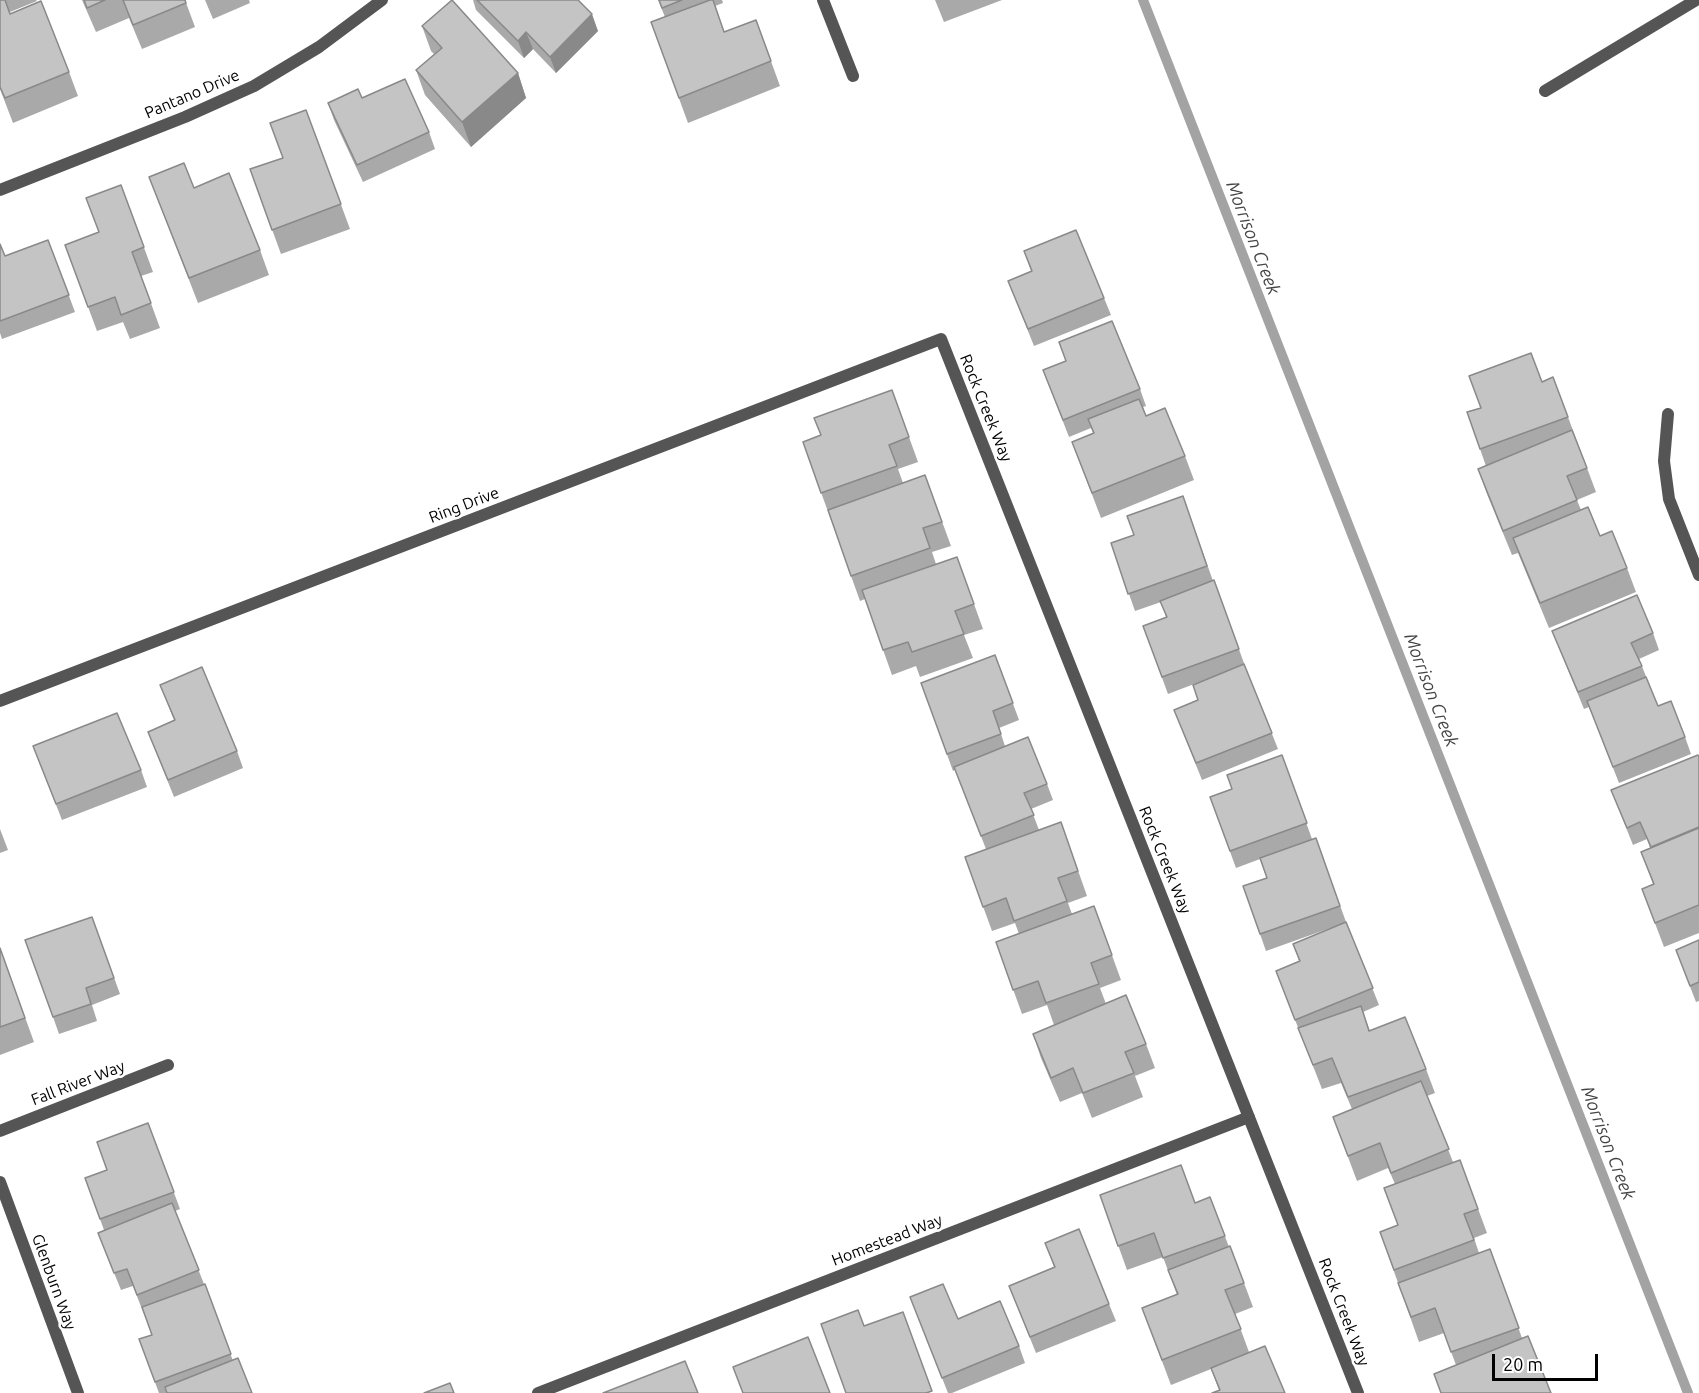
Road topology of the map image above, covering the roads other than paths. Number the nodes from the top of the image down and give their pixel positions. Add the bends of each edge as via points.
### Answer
1 (382, 0) edge
2 (823, 0) edge
3 (1696, 0) edge
4 (853, 76) dead end
5 (1545, 92) dead end
6 (0, 190) edge
7 (940, 339) joint
8 (1668, 414) dead end
9 (1699, 575) edge
10 (0, 701) edge
11 (168, 1065) dead end
12 (1249, 1117) junction
13 (0, 1131) edge
14 (0, 1182) edge
15 (78, 1393) edge
16 (538, 1393) edge
17 (1358, 1393) edge

1 - 6 street, Pantano Drive via 319,47 254,86
2 - 4 street
3 - 5 street
7 - 10 street, Ring Drive
7 - 12 street, Rock Creek Way
8 - 9 street via 1664,461 1670,499
11 - 13 street, Fall River Way
12 - 16 street, Homestead Way
12 - 17 street, Rock Creek Way
14 - 15 street, Glenburn Way

